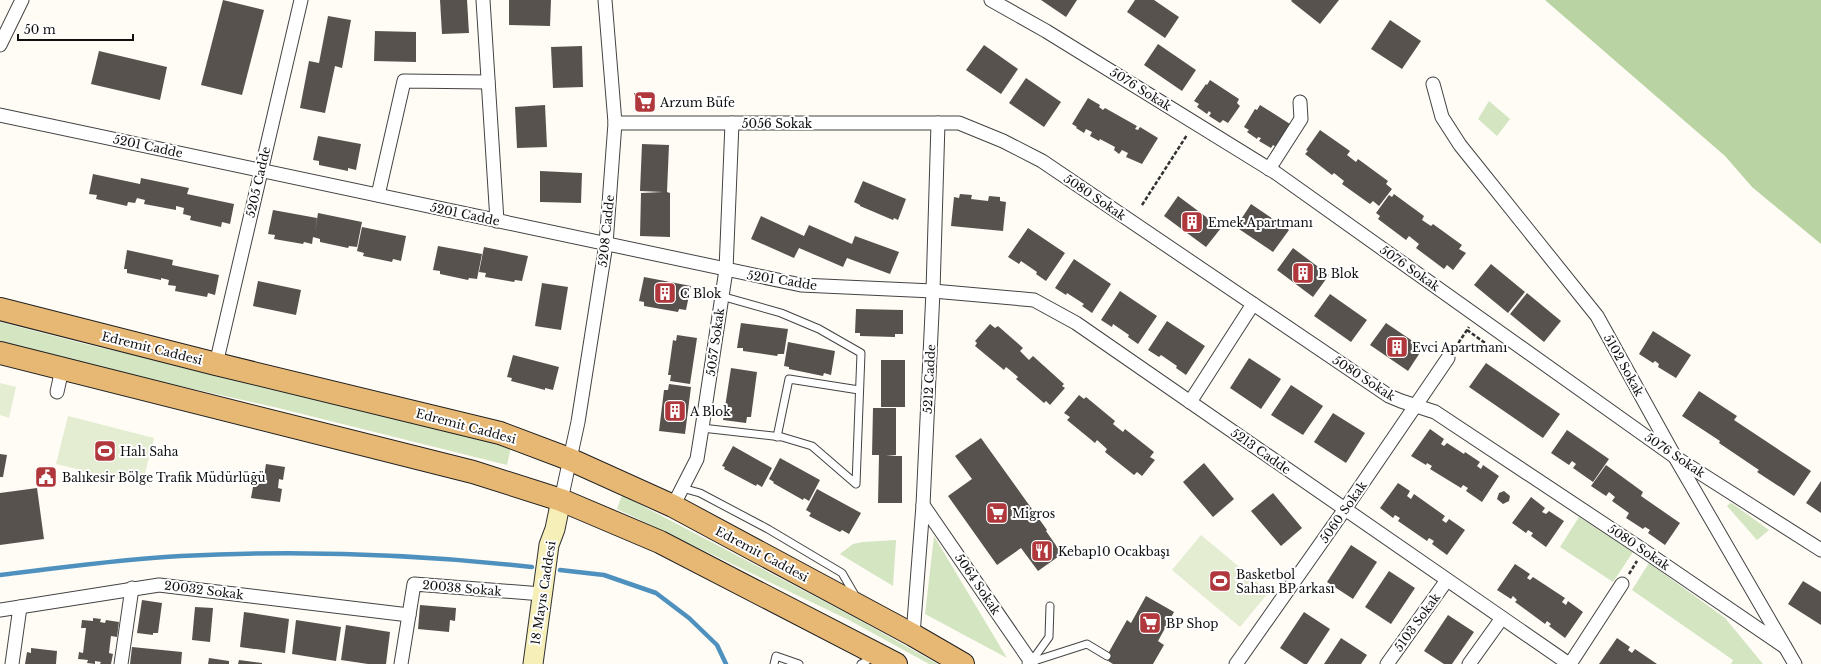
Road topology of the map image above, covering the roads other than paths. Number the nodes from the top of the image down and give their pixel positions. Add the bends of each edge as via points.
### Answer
1 (22, 0) edge
2 (301, 0) edge
3 (483, 0) edge
4 (605, 0) edge
5 (991, 0) edge
6 (0, 45) edge
7 (488, 82) junction
8 (1433, 84) dead end
9 (1300, 102) dead end
10 (0, 115) edge
11 (615, 123) junction
12 (732, 123) junction
13 (938, 123) junction
14 (1269, 168) junction
15 (261, 170) junction
16 (378, 195) junction
17 (497, 221) junction
18 (606, 244) junction
19 (726, 270) junction
20 (933, 292) junction
21 (721, 296) junction
22 (1253, 304) junction
23 (0, 309) edge
24 (0, 353) edge
25 (1448, 358) road end
26 (216, 364) junction
27 (62, 369) junction
28 (860, 390) junction
29 (57, 392) dead end
30 (1190, 402) junction
31 (1416, 406) junction
32 (702, 428) junction
33 (777, 437) junction
34 (1675, 457) junction
35 (569, 459) junction
36 (677, 497) junction
37 (561, 500) junction
38 (923, 504) junction
39 (1345, 509) junction
40 (1821, 550) edge
41 (1447, 580) junction
42 (1622, 584) road end
43 (132, 588) junction
44 (542, 594) junction
45 (1050, 606) dead end
46 (20, 607) junction
47 (0, 610) edge
48 (409, 615) junction
49 (1502, 618) junction
50 (913, 635) junction
51 (1785, 647) junction
52 (1107, 656) dead end
53 (870, 659) edge
54 (1030, 663) edge
55 (12, 664) edge
56 (121, 664) edge
57 (401, 664) edge
58 (532, 664) edge
59 (774, 664) edge
60 (799, 664) edge
61 (896, 664) edge
62 (963, 664) edge
63 (1236, 664) edge
64 (1387, 664) edge
65 (1469, 664) edge
66 (1570, 664) edge
67 (1795, 664) edge

1 - 6 street
2 - 15 street, 5205 Cadde
3 - 7 street
4 - 11 street, 5208 Cadde
5 - 14 street, 5076 Sokak
7 - 16 street via 404,81
7 - 17 street
8 - 34 street, 5102 Sokak via 1442,116 1460,145 1597,316
9 - 14 street via 1301,119
10 - 15 street, 5201 Cadde
11 - 12 street, 5056 Sokak
11 - 18 street, 5208 Cadde
12 - 13 street, 5056 Sokak
12 - 19 street, 5057 Sokak
13 - 20 street, 5212 Cadde
13 - 22 street, 5080 Sokak via 960,124 1003,141 1042,161
14 - 34 street, 5076 Sokak
15 - 16 street, 5201 Cadde
15 - 26 street, 5205 Cadde
16 - 17 street, 5201 Cadde
17 - 18 street, 5201 Cadde
18 - 19 street, 5201 Cadde
18 - 35 street, 5208 Cadde via 578,422
19 - 20 street, 5201 Cadde via 802,285
19 - 21 street, 5057 Sokak
20 - 30 street, 5213 Cadde via 1034,300 1076,323
20 - 38 street, 5212 Cadde
21 - 28 lane via 781,313 819,329 861,353
21 - 32 street, 5057 Sokak
22 - 30 street
22 - 31 street, 5080 Sokak via 1389,396
23 - 26 highway, Edremit Caddesi
24 - 27 highway
25 - 31 street, 5060 Sokak
26 - 35 highway, Edremit Caddesi via 500,433
27 - 29 street
27 - 37 highway via 473,472
28 - 33 lane via 789,380
28 - 33 lane via 856,484 812,446
30 - 39 street, 5213 Cadde
31 - 39 street, 5060 Sokak
31 - 51 street, 5080 Sokak via 1435,412
32 - 33 lane
32 - 36 street, 5057 Sokak via 697,458
34 - 40 street, 5076 Sokak
34 - 51 street, 5102 Sokak
35 - 36 highway, Edremit Caddesi
35 - 37 street, 5208 Cadde
36 - 50 highway, Edremit Caddesi via 862,608
37 - 44 main road, 18 Mayıs Caddesi
37 - 53 highway via 660,542
38 - 50 street, 5212 Cadde
38 - 54 street, 5064 Sokak
39 - 41 street, 5213 Cadde
39 - 63 street, 5060 Sokak
41 - 49 street, 5213 Cadde
41 - 64 street, 5103 Sokak
42 - 66 street
43 - 46 street, 20032 Sokak
43 - 48 street, 20032 Sokak via 159,585
43 - 56 street
44 - 48 street, 20038 Sokak via 414,584
44 - 58 main road, 18 Mayıs Caddesi
45 - 54 lane via 1049,637
46 - 47 street, 20032 Sokak
46 - 55 street
48 - 57 street, 20038 Sokak
49 - 65 street
49 - 66 street, 5213 Cadde
50 - 62 highway, Edremit Caddesi
51 - 67 street, 5102 Sokak
52 - 54 lane via 1087,644
53 - 61 highway
59 - 60 lane via 776,656

